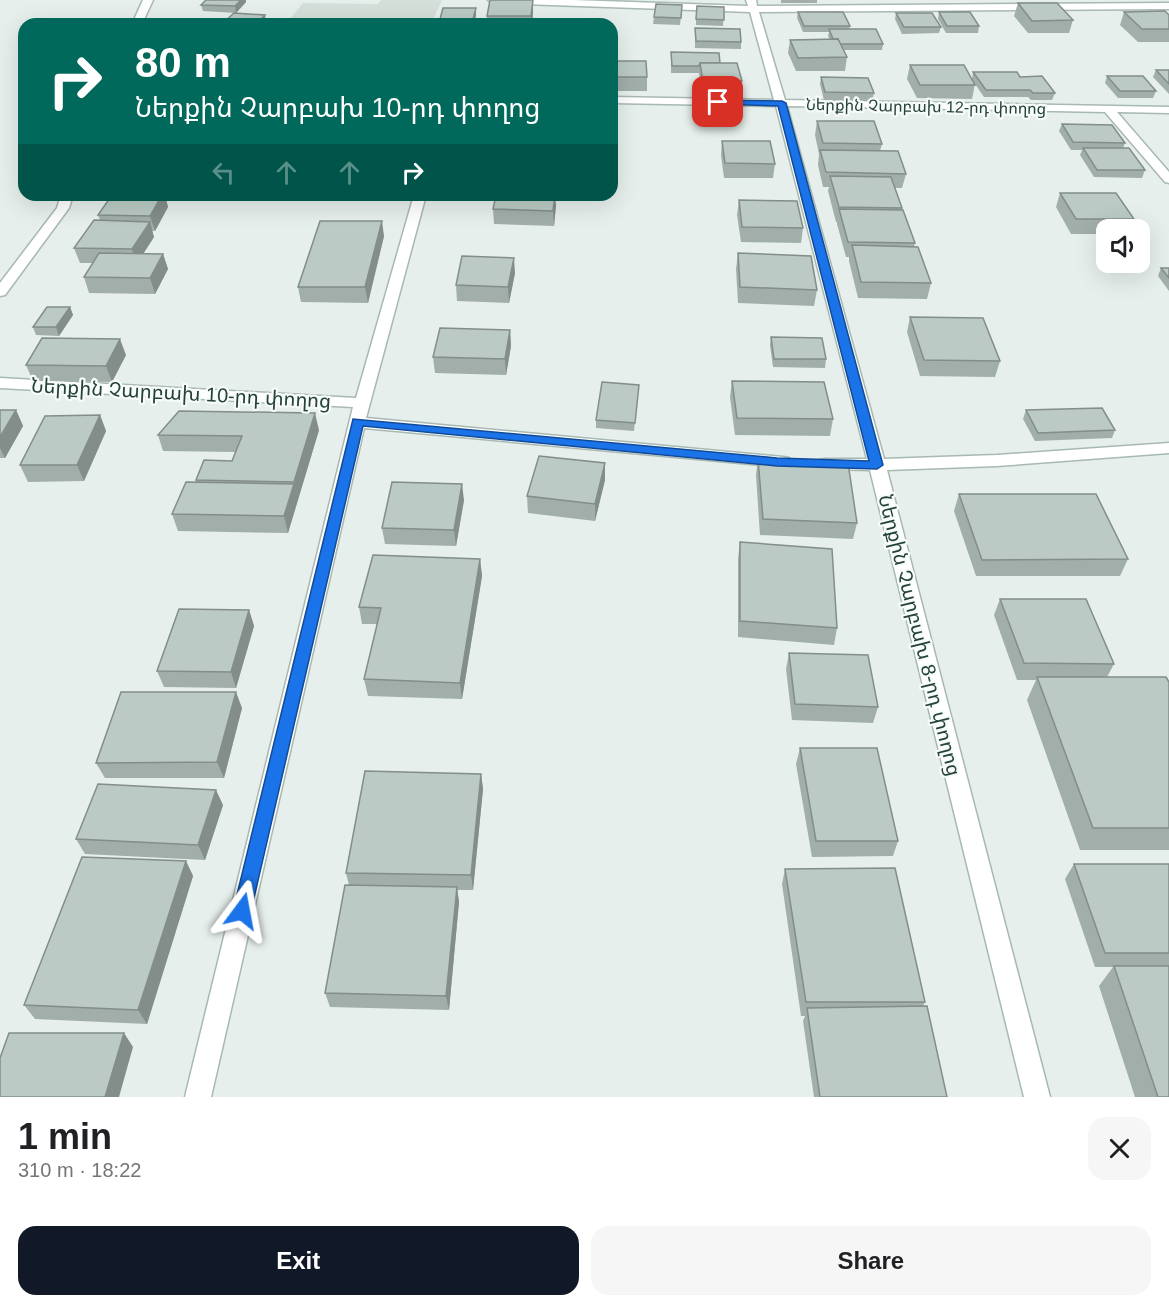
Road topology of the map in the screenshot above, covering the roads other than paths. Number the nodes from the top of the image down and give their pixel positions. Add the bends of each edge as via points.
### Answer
1 (148, 0) edge
2 (493, 0) edge
3 (752, 4) edge
4 (1169, 6) edge
5 (140, 18) edge
6 (618, 100) edge
7 (782, 103) junction
8 (1109, 110) junction
9 (1169, 110) edge
10 (1169, 179) edge
11 (66, 201) edge
12 (418, 201) edge
13 (0, 292) edge
14 (0, 383) edge
15 (360, 412) junction
16 (1169, 448) edge
17 (877, 465) junction
18 (198, 1097) edge
19 (1037, 1097) edge

1 - 5 street
2 - 3 street
3 - 4 street
3 - 7 street, Ներքին Չարբախ 8-րդ փողոց
6 - 7 street, Ներքին Չարբախ 12-րդ փողոց
7 - 8 street, Ներքին Չարբախ 12-րդ փողոց
7 - 17 street, Ներքին Չարբախ 8-րդ փողոց
8 - 9 street, Ներքին Չարբախ 12-րդ փողոց
8 - 10 street
11 - 13 street
12 - 15 street
14 - 15 street, Ներքին Չարբախ 10-րդ փողոց
15 - 17 street, Ներքին Չարբախ 10-րդ փողոց via 805,463
15 - 18 street
16 - 17 street, Ներքին Չարբախ 10-րդ փողոց via 1038,460
17 - 19 street, Ներքին Չարբախ 8-րդ փողոց

